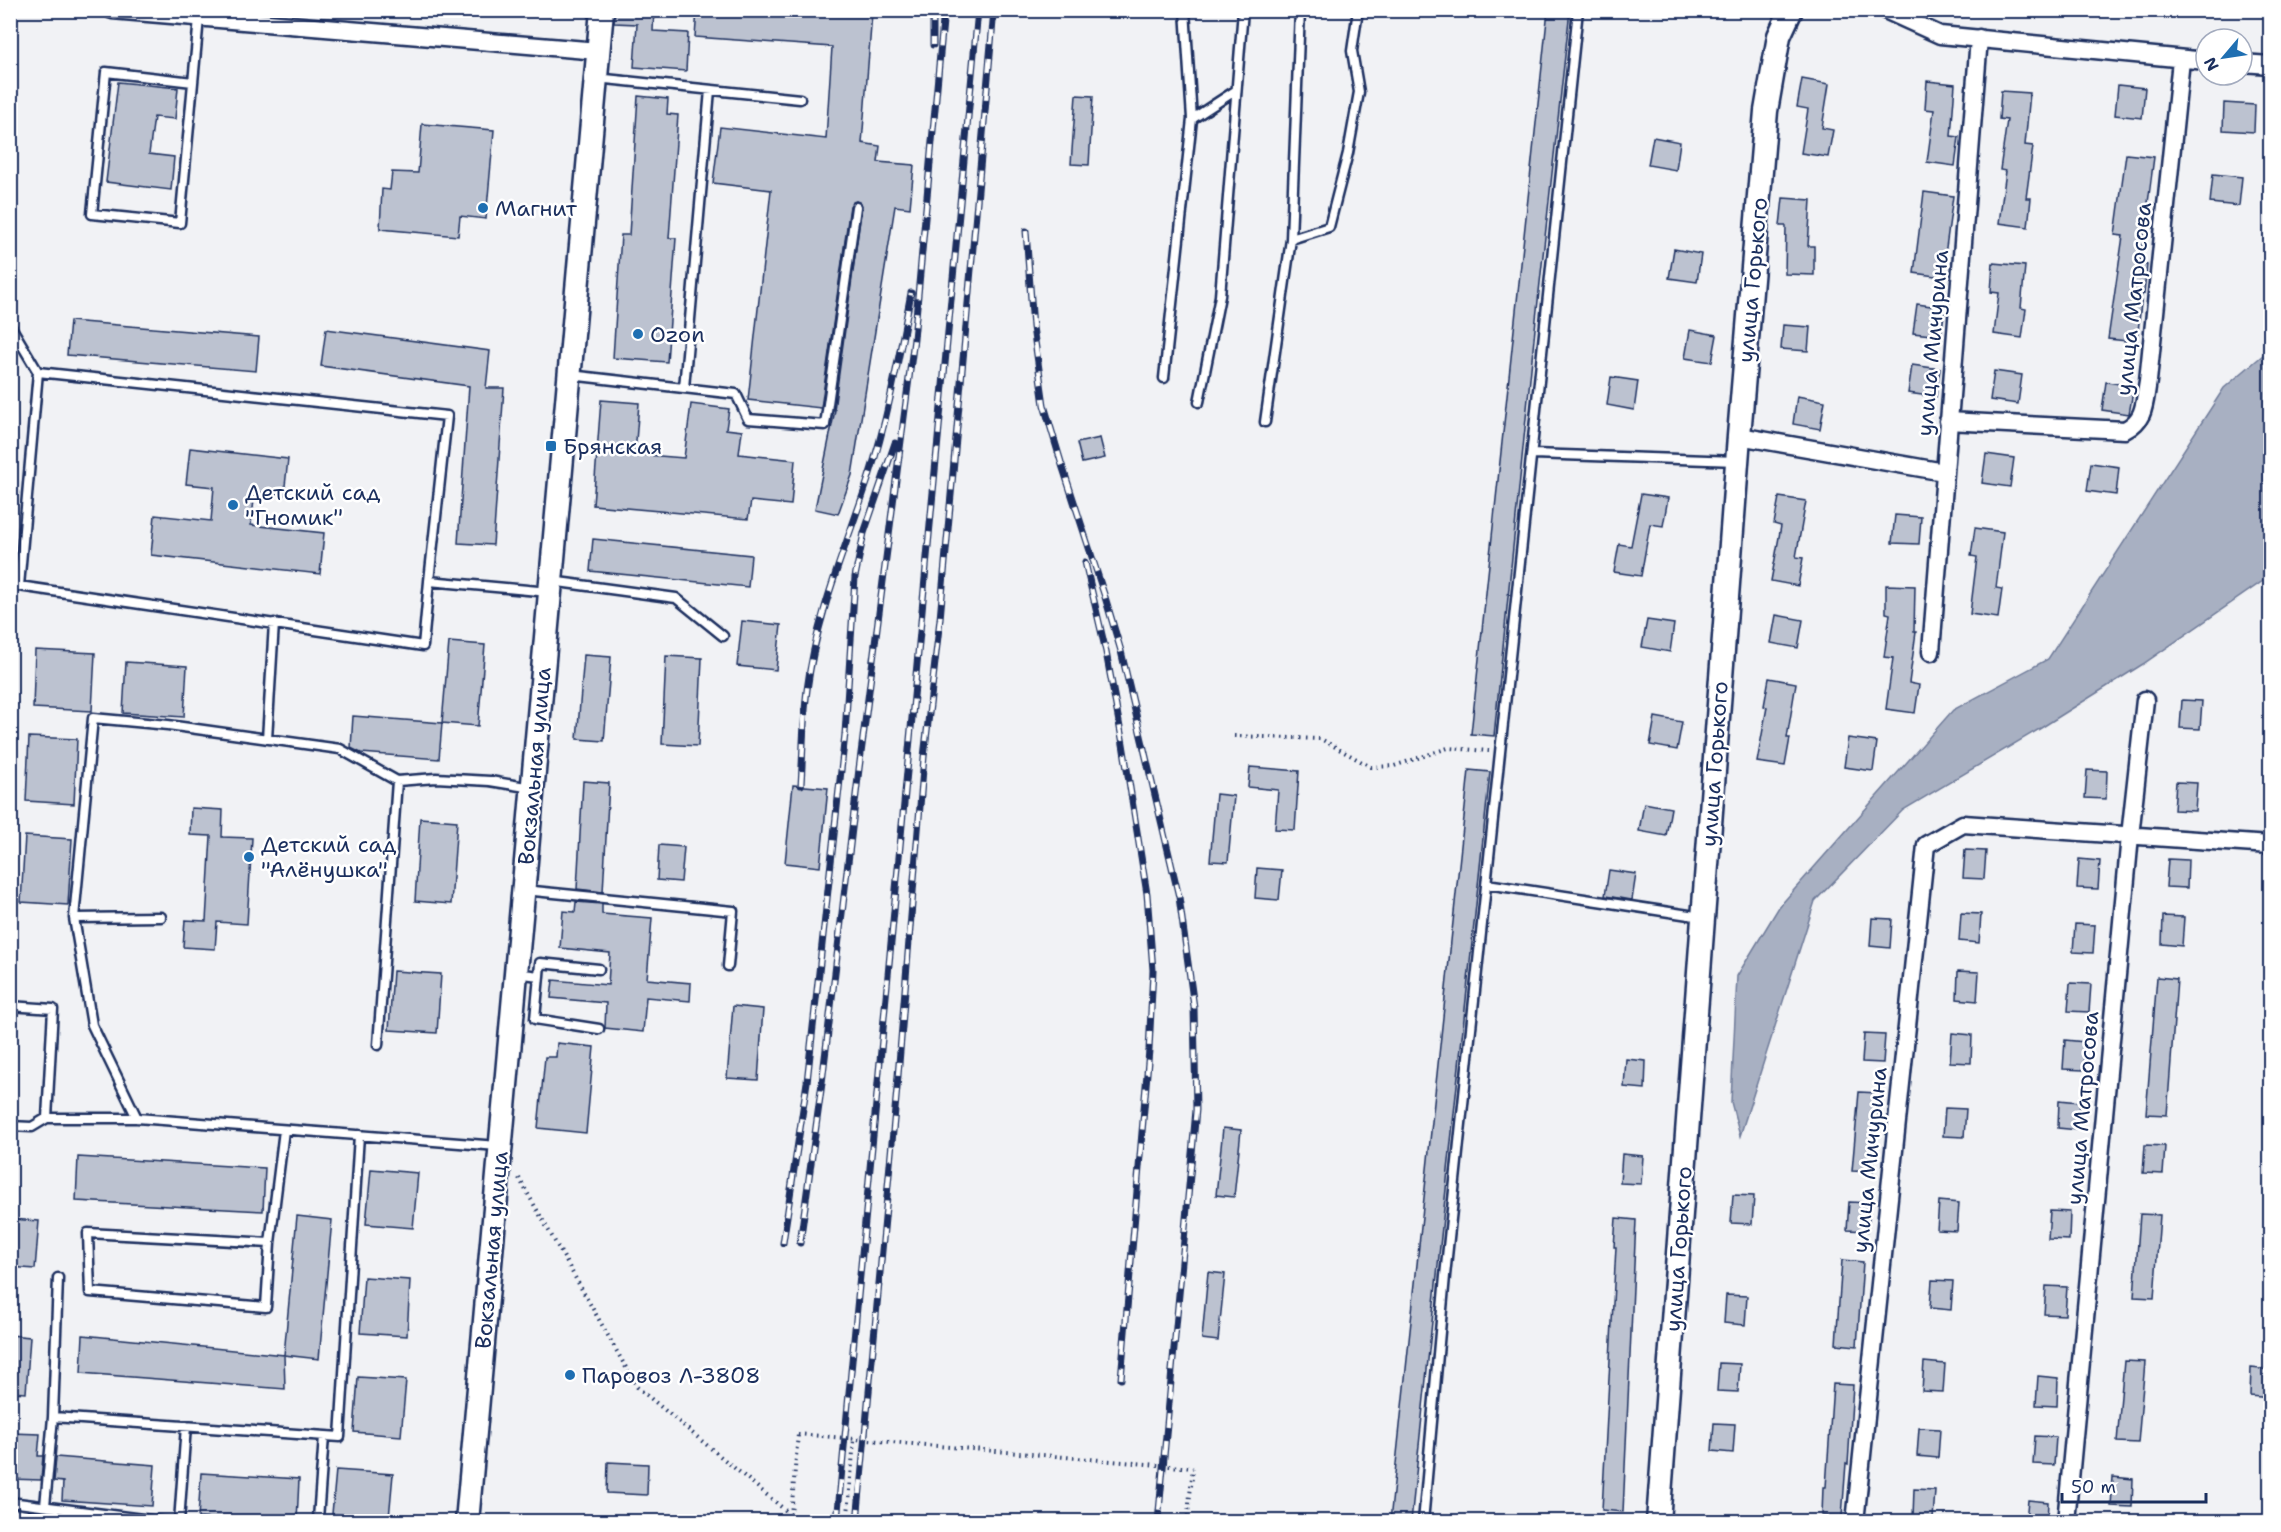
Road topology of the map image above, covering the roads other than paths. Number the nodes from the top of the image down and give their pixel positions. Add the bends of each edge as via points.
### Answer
1 (602, 10) edge
2 (1185, 10) edge
3 (1243, 10) edge
4 (1300, 10) edge
5 (1358, 10) edge
6 (1578, 10) edge
7 (1791, 10) edge
8 (1885, 10) edge
9 (120, 11) edge
10 (199, 18) junction
11 (1978, 38) junction
12 (598, 51) junction
13 (2181, 60) junction
14 (2194, 61) edge
15 (2254, 64) edge
16 (2271, 65) edge
17 (596, 78) junction
18 (194, 82) junction
19 (710, 90) junction
20 (1235, 91) junction
21 (800, 99) dead end
22 (1192, 118) junction
23 (856, 207) dead end
24 (1291, 239) junction
25 (10, 326) edge
26 (38, 372) junction
27 (569, 375) junction
28 (1164, 378) dead end
29 (684, 388) junction
30 (1199, 402) dead end
31 (1948, 421) junction
32 (1265, 422) dead end
33 (1739, 436) junction
34 (1533, 454) junction
35 (1737, 461) junction
36 (1944, 472) junction
37 (429, 581) junction
38 (550, 586) junction
39 (274, 623) junction
40 (723, 636) dead end
41 (1931, 652) dead end
42 (2145, 700) dead end
43 (267, 739) junction
44 (397, 781) junction
45 (532, 788) junction
46 (2130, 836) junction
47 (2271, 845) edge
48 (1487, 884) junction
49 (524, 890) junction
50 (161, 917) dead end
51 (1703, 917) junction
52 (74, 918) junction
53 (728, 966) dead end
54 (599, 969) dead end
55 (516, 973) junction
56 (539, 976) junction
57 (10, 1006) edge
58 (599, 1029) dead end
59 (378, 1045) dead end
60 (46, 1118) junction
61 (137, 1118) junction
62 (10, 1126) edge
63 (284, 1130) junction
64 (359, 1135) junction
65 (501, 1146) junction
66 (270, 1243) junction
67 (58, 1278) dead end
68 (53, 1417) junction
69 (186, 1426) junction
70 (324, 1436) junction
71 (10, 1502) edge
72 (45, 1506) junction
73 (166, 1521) edge
74 (179, 1521) edge
75 (315, 1521) edge
76 (467, 1521) edge
77 (1423, 1521) edge
78 (1658, 1521) edge
79 (1855, 1521) edge
80 (2066, 1521) edge

1 - 12 main road, Вокзальная улица
2 - 22 lane
3 - 20 lane
4 - 24 lane
5 - 24 lane via 1352,51 1359,92 1329,227
6 - 34 lane
7 - 33 main road, улица Горького via 1779,36 1766,111
8 - 11 street via 1940,34
9 - 10 street
10 - 12 street
10 - 18 lane
11 - 13 street
11 - 31 street, улица Мичурина
12 - 17 main road, Вокзальная улица
13 - 14 street
13 - 31 street, улица Матросова via 2148,381 2143,413 2136,424 2125,430
15 - 16 street
17 - 19 lane
17 - 27 main road, Вокзальная улица
18 - 18 lane via 180,223 92,214 106,72
19 - 21 lane
19 - 29 lane
20 - 22 lane
20 - 30 lane via 1220,296
22 - 28 lane
23 - 29 lane via 825,425 748,419 736,394
24 - 32 lane
25 - 26 lane
26 - 37 lane via 447,416
26 - 39 lane via 19,586
27 - 29 lane
27 - 38 main road, Вокзальная улица
31 - 36 street, улица Мичурина
33 - 35 main road, улица Горького
33 - 36 street
34 - 35 lane
34 - 48 lane
35 - 51 main road, улица Горького
36 - 41 street, улица Мичурина
37 - 38 lane
37 - 39 lane via 423,646
38 - 40 lane via 676,598
38 - 45 main road, Вокзальная улица
39 - 43 lane
42 - 46 street, улица Матросова
43 - 44 lane via 340,749
43 - 52 lane via 93,718
44 - 45 lane via 479,780
44 - 59 lane
45 - 49 main road, Вокзальная улица
46 - 47 street
46 - 79 street, улица Мичурина via 1963,824 1926,845
46 - 80 street, улица Матросова
48 - 51 lane
48 - 77 lane
49 - 53 lane via 733,911
49 - 55 main road, Вокзальная улица
50 - 52 lane
51 - 78 main road, улица Горького
52 - 61 lane via 92,1025
54 - 56 lane via 540,963
55 - 56 lane
55 - 65 main road, Вокзальная улица
56 - 58 lane via 535,1019
57 - 60 lane via 52,1009
60 - 61 lane
60 - 62 lane via 32,1127
61 - 63 lane
63 - 64 lane
63 - 66 lane
64 - 65 lane
64 - 70 lane via 340,1437
65 - 76 main road, Вокзальная улица
66 - 66 lane via 88,1233 90,1292 266,1307
67 - 68 lane
68 - 69 lane
68 - 72 lane
69 - 70 lane
69 - 74 lane
70 - 75 lane
71 - 72 lane
72 - 73 lane

